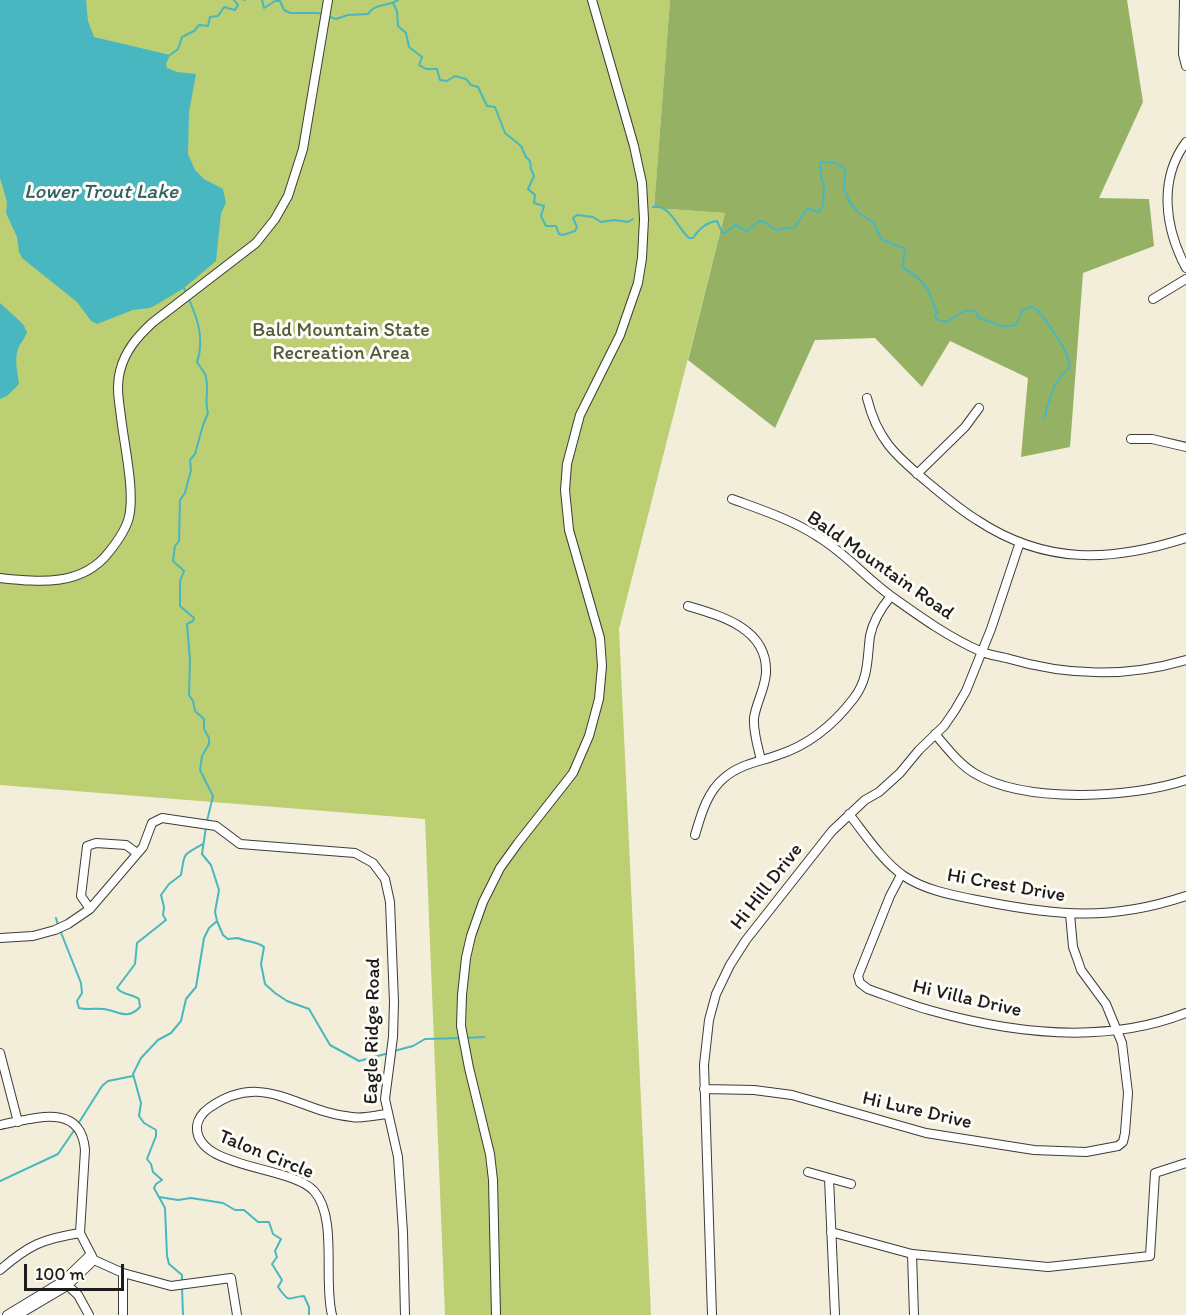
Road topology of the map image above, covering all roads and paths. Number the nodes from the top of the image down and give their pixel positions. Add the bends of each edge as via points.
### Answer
1 (328, 0) edge
2 (592, 0) edge
3 (1184, 0) edge
4 (1186, 66) edge
5 (1186, 142) edge
6 (1186, 268) edge
7 (1186, 279) edge
8 (1153, 299) dead end
9 (867, 398) dead end
10 (979, 408) dead end
11 (1131, 439) dead end
12 (1186, 447) edge
13 (918, 474) junction
14 (732, 499) dead end
15 (1186, 538) edge
16 (1020, 542) junction
17 (0, 578) edge
18 (891, 596) junction
19 (688, 606) dead end
20 (982, 652) junction
21 (1186, 660) edge
22 (935, 734) junction
23 (761, 760) junction
24 (1186, 780) edge
25 (849, 814) junction
26 (695, 835) dead end
27 (137, 853) junction
28 (902, 875) junction
29 (1186, 896) edge
30 (90, 909) junction
31 (1070, 914) junction
32 (0, 938) edge
33 (1186, 1013) edge
34 (1117, 1029) junction
35 (0, 1053) edge
36 (704, 1089) junction
37 (388, 1114) junction
38 (18, 1122) junction
39 (0, 1125) edge
40 (1186, 1163) edge
41 (808, 1172) dead end
42 (828, 1178) junction
43 (851, 1185) dead end
44 (831, 1232) junction
45 (81, 1233) junction
46 (912, 1254) junction
47 (92, 1257) junction
48 (0, 1270) edge
49 (123, 1273) junction
50 (65, 1283) junction
51 (7, 1315) edge
52 (18, 1315) edge
53 (89, 1315) edge
54 (123, 1315) edge
55 (237, 1315) edge
56 (332, 1315) edge
57 (405, 1315) edge
58 (496, 1315) edge
59 (712, 1315) edge
60 (835, 1315) edge
61 (914, 1315) edge

1 - 17 street via 303,149 288,196 275,219 256,243 152,323 125,354 118,396 130,493 129,517 119,540 106,557 66,580
2 - 58 street via 642,183 642,258 638,283 620,335 580,415 567,464 569,530 600,638 599,699 573,773 500,868 483,902 466,958 461,1026 490,1154
3 - 4 street
5 - 6 street via 1174,164 1166,195 1173,239
7 - 8 street
9 - 13 street via 879,434
10 - 13 street via 966,427
11 - 12 street via 1152,439
13 - 16 street via 977,521
14 - 18 street, Bald Mountain Road via 819,537
15 - 16 street via 1151,549 1097,556 1072,556
16 - 20 street, Hi Hill Drive
18 - 20 street, Bald Mountain Road via 942,631
18 - 23 street via 874,621 865,679 854,698 835,720 807,742
19 - 23 street via 731,620 745,628 759,645 766,674 754,727
20 - 21 street, Bald Mountain Road via 1085,674 1129,672
20 - 22 street, Hi Hill Drive via 962,699
22 - 24 street via 973,773 1014,788 1118,795
22 - 25 street, Hi Hill Drive via 900,773
23 - 26 street via 722,779 703,809
25 - 28 street, Hi Crest Drive
25 - 36 street, Hi Hill Drive via 796,875 730,965 709,1020
27 - 30 street, Eagle Ridge Road
27 - 30 street via 126,846 87,846 81,896
27 - 37 street, Eagle Ridge Road via 152,824 162,818 216,826 240,844 355,853 373,863 385,879 390,902 394,1002 386,1089
28 - 31 street, Hi Crest Drive via 966,898
28 - 34 street, Hi Villa Drive via 858,976 868,989 927,1010 1013,1028 1053,1032
29 - 31 street, Hi Crest Drive via 1142,909
30 - 32 street, Eagle Ridge Road via 55,930
31 - 34 street via 1078,961
33 - 34 street, Hi Villa Drive
34 - 36 street, Hi Lure Drive via 1124,1050 1128,1093 1123,1142 1114,1148 1086,1152 1034,1150 926,1133 792,1095
35 - 38 street
36 - 59 street, Hi Hill Drive
37 - 56 street, Talon Circle via 351,1117 253,1091 212,1105 197,1121 196,1132 205,1148 313,1190 324,1208 327,1225
37 - 57 street, Eagle Ridge Road via 398,1157
38 - 39 street
38 - 45 street via 56,1116 74,1122 80,1131 85,1150
40 - 46 street via 1155,1173 1150,1256 1048,1267
41 - 42 street
42 - 43 street
42 - 44 street
44 - 46 street
44 - 60 street
45 - 47 street
45 - 48 street via 39,1242
46 - 61 street
47 - 49 street
47 - 50 street
49 - 54 street
49 - 55 street via 171,1286 231,1278
50 - 51 street
50 - 52 street
50 - 53 street

